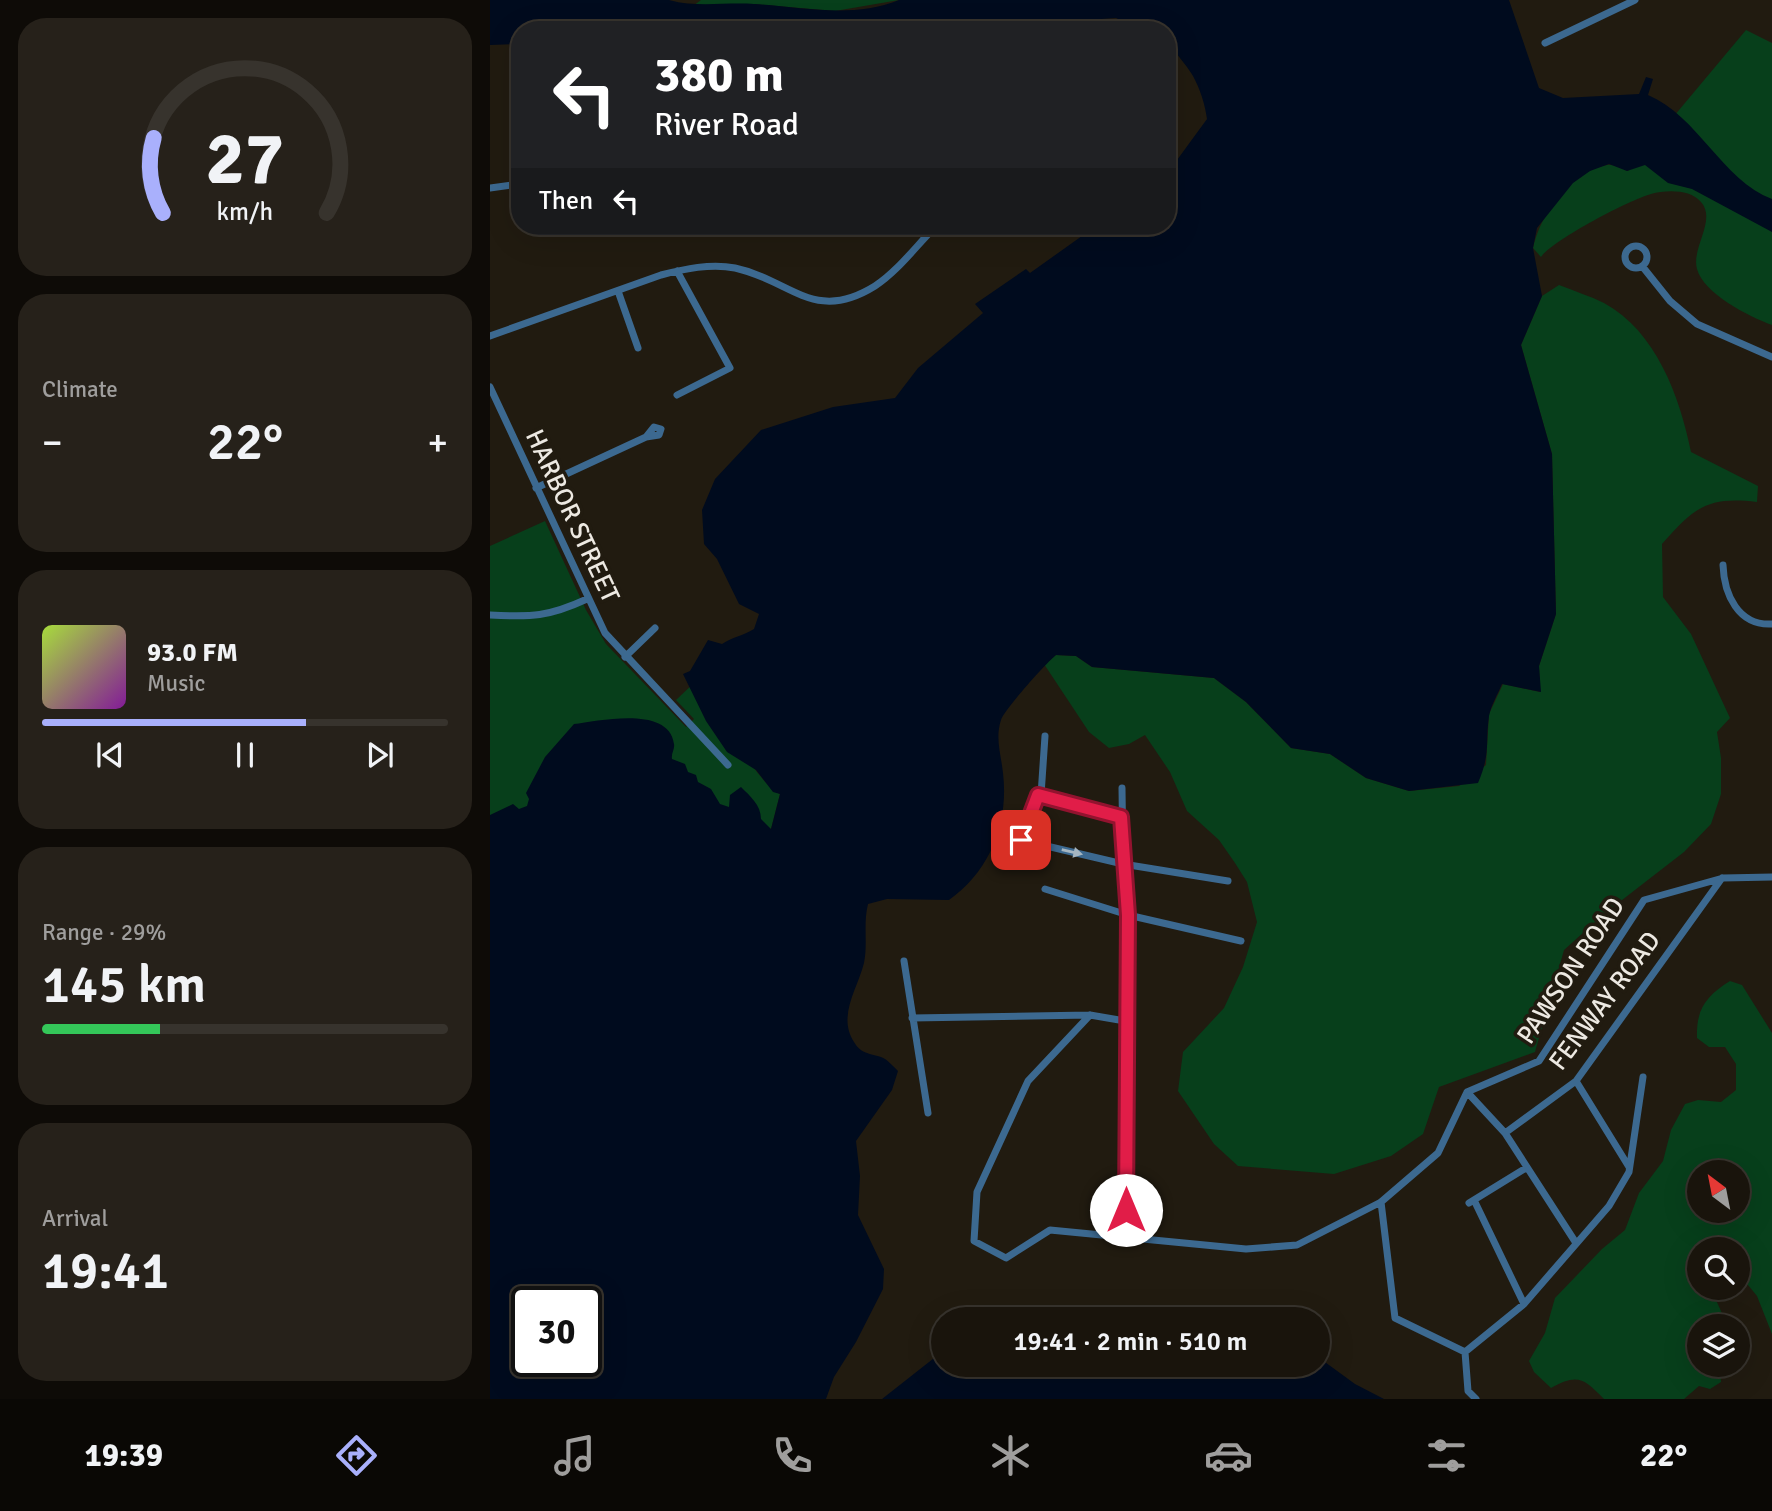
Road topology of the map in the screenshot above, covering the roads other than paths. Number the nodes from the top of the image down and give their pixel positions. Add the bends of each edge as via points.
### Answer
1 (1634, 0) edge
2 (1545, 43) dead end
3 (511, 185) edge
4 (490, 188) edge
5 (927, 235) edge
6 (1642, 266) dead end
7 (677, 271) junction
8 (618, 291) junction
9 (490, 336) edge
10 (638, 348) dead end
11 (1772, 357) edge
12 (490, 387) edge
13 (677, 395) dead end
14 (646, 437) dead end
15 (537, 488) junction
16 (1723, 565) dead end
17 (587, 599) junction
18 (490, 615) edge
19 (1772, 624) edge
20 (655, 628) dead end
21 (625, 657) junction
22 (1045, 736) dead end
23 (729, 765) dead end
24 (1122, 788) dead end
25 (1041, 795) junction
26 (1121, 817) junction
27 (1021, 840) junction
28 (1123, 864) junction
29 (1017, 865) dead end
30 (1772, 877) edge
31 (1723, 878) junction
32 (1228, 881) dead end
33 (1045, 889) dead end
34 (1128, 915) junction
35 (1241, 941) dead end
36 (904, 961) dead end
37 (1090, 1015) junction
38 (912, 1018) junction
39 (1125, 1021) junction
40 (1643, 1077) dead end
41 (1576, 1081) junction
42 (1467, 1092) junction
43 (928, 1113) dead end
44 (1505, 1133) junction
45 (1630, 1167) junction
46 (1526, 1168) junction
47 (1381, 1202) junction
48 (1126, 1237) junction
49 (1576, 1243) junction
50 (1524, 1304) junction
51 (1465, 1352) junction
52 (1476, 1399) edge

1 - 2 street
3 - 4 street
5 - 7 street via 876,285 832,302 811,300 733,267
6 - 11 street via 1698,324
7 - 8 street
7 - 13 street via 730,368
8 - 9 street
8 - 10 street
12 - 15 street, HARBOR STREET
14 - 15 street
15 - 17 street, HARBOR STREET
16 - 19 street via 1727,595 1738,611 1761,625
17 - 18 street via 535,617
17 - 21 street, HARBOR STREET via 604,633
20 - 21 street
21 - 23 street, HARBOR STREET
22 - 25 street
24 - 26 street
25 - 26 street
25 - 27 street
26 - 28 street
27 -> 28 street
27 - 29 street
28 - 32 street
28 - 34 street
30 - 31 street, PAWSON ROAD
31 - 41 street, FENWAY ROAD
31 - 42 street, PAWSON ROAD via 1644,900 1539,1061
33 - 34 street
34 - 35 street
34 - 39 street
36 - 38 street
37 - 38 street
37 - 39 street
37 - 48 street via 1028,1081 977,1192 973,1235 974,1241 1006,1258 1050,1230
38 - 43 street
39 - 48 street
40 - 45 street
41 - 44 street, FENWAY ROAD
41 - 45 street
42 - 44 street
42 - 47 street via 1438,1153
44 - 46 street
45 - 49 street via 1609,1206
46 - 49 street
46 - 50 street via 1472,1202
47 - 48 street via 1297,1245 1246,1249
47 - 51 street via 1395,1318
49 - 50 street
50 - 51 street
51 - 52 street via 1468,1391

